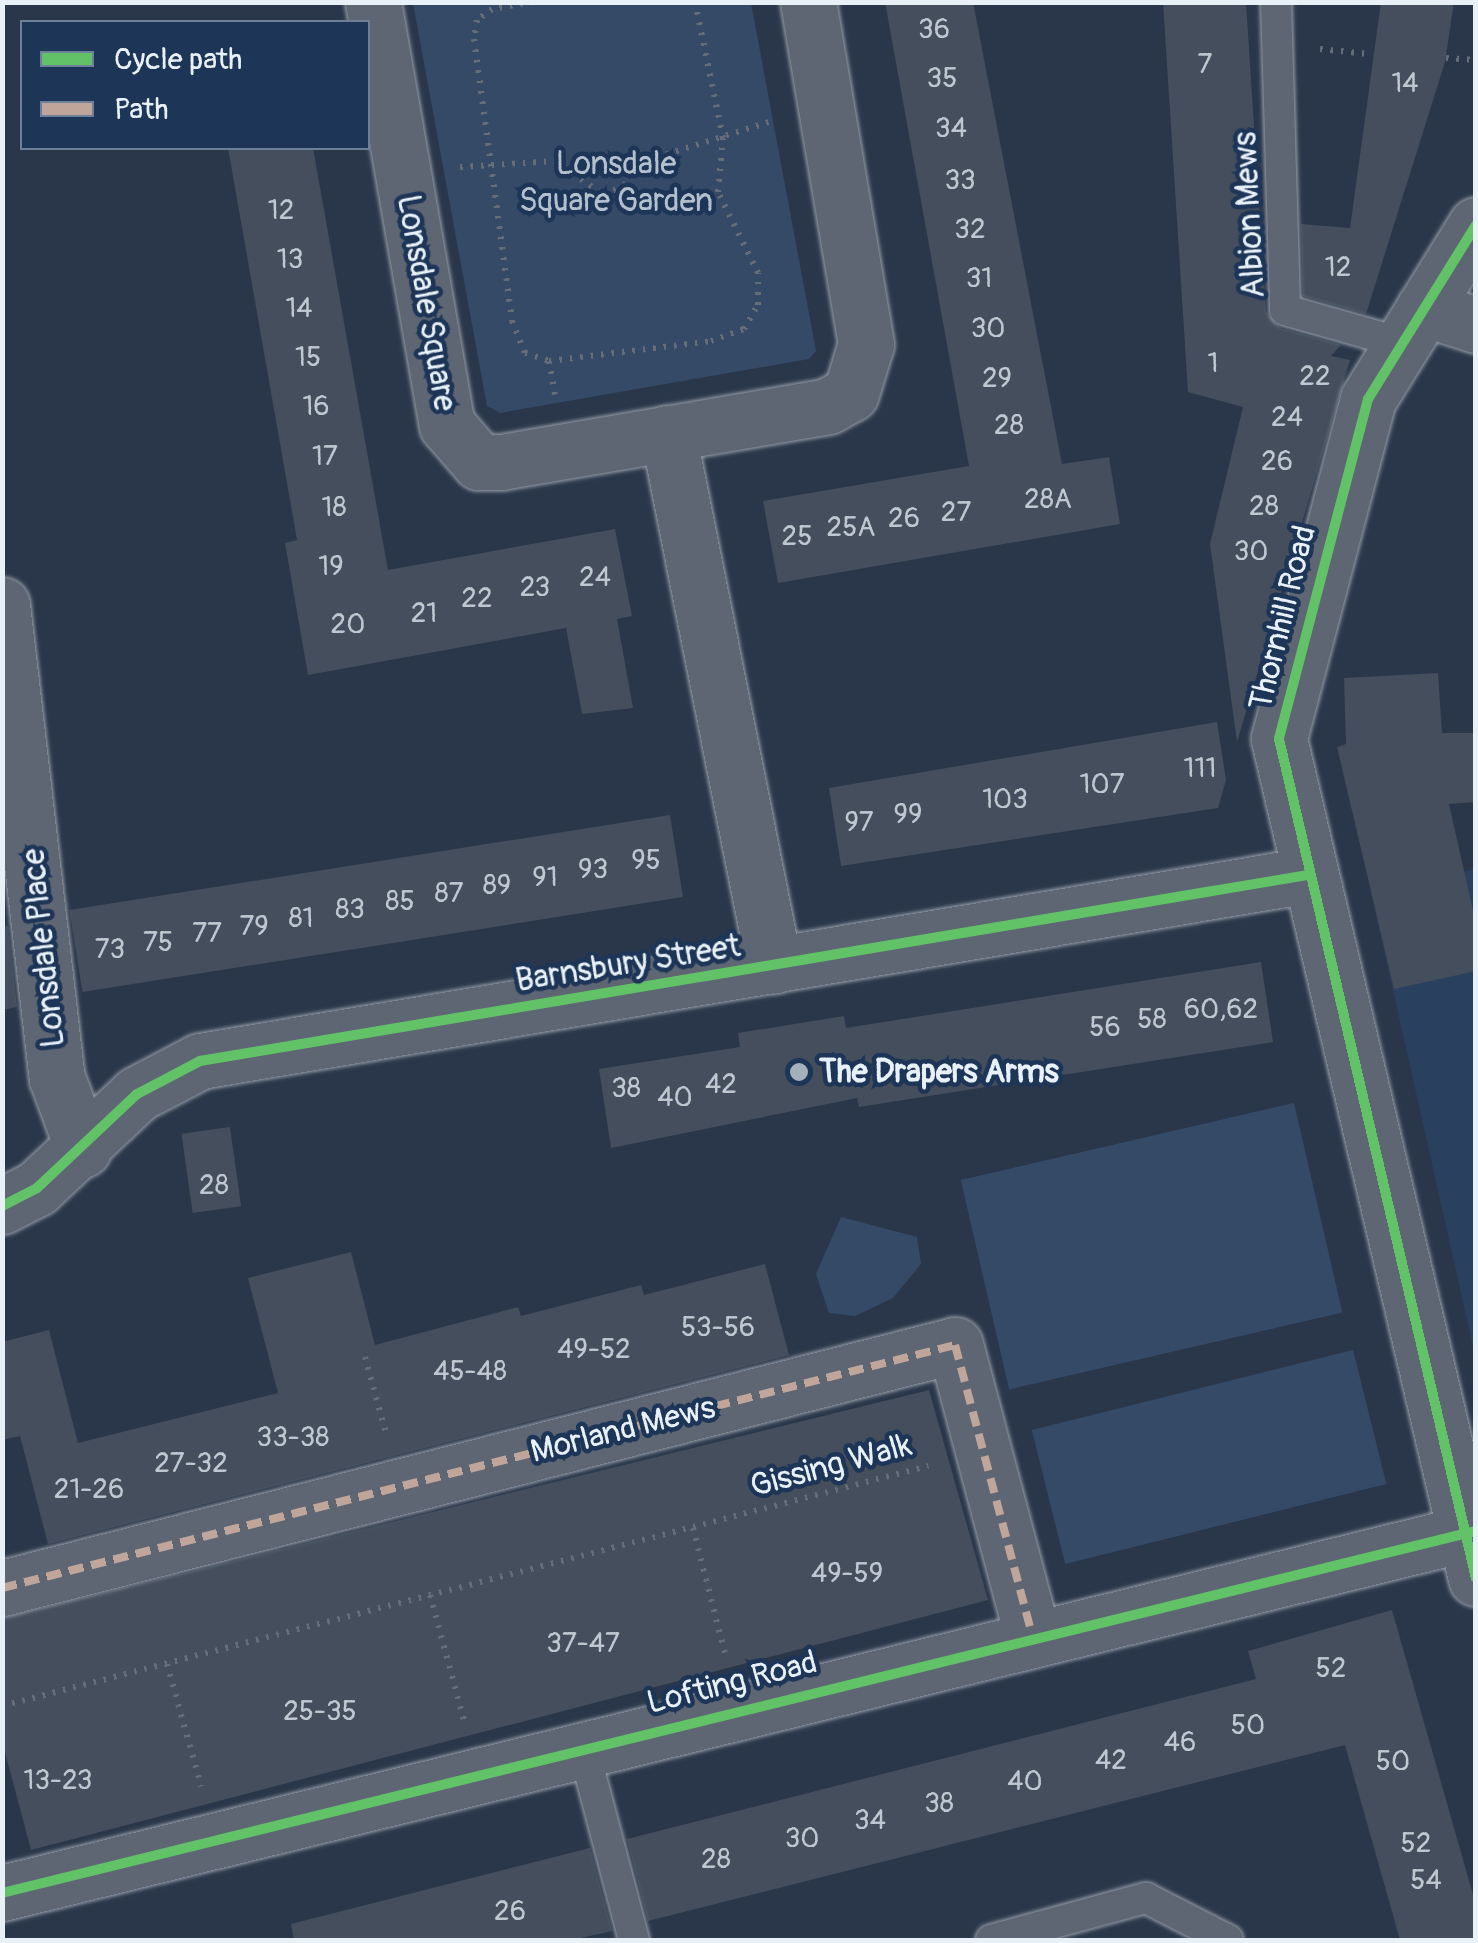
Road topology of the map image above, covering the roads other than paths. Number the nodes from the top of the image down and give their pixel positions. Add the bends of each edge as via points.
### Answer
1 (373, 2) edge
2 (808, 2) edge
3 (1276, 2) edge
4 (1476, 225) edge
5 (1476, 324) edge
6 (1411, 325) junction
7 (668, 434) junction
8 (4, 619) edge
9 (1308, 875) junction
10 (774, 966) junction
11 (82, 1149) junction
12 (2, 1206) edge
13 (1472, 1547) edge
14 (2, 1588) edge
15 (1032, 1634) junction
16 (583, 1747) junction
17 (2, 1893) edge
18 (634, 1940) edge
19 (991, 1940) edge
20 (1228, 1940) edge

1 - 7 street, Lonsdale Square via 458,447 479,462 501,462
2 - 7 street, Lonsdale Square via 866,364 850,392 828,406
3 - 6 lane, Albion Mews via 1285,310
4 - 6 street, Thornhill Road
5 - 6 street
6 - 9 street, Thornhill Road via 1368,399 1280,714
7 - 10 street
8 - 11 street, Lonsdale Place via 57,1078
9 - 10 street, Barnsbury Street
9 - 13 street, Thornhill Road
10 - 11 street, Barnsbury Street via 200,1061 137,1094
11 - 12 street, Barnsbury Street
13 - 15 street, Lofting Road
14 - 15 street, Morland Mews via 955,1345
15 - 16 street, Lofting Road
16 - 17 street, Lofting Road
16 - 18 lane
19 - 20 lane via 1146,1898

